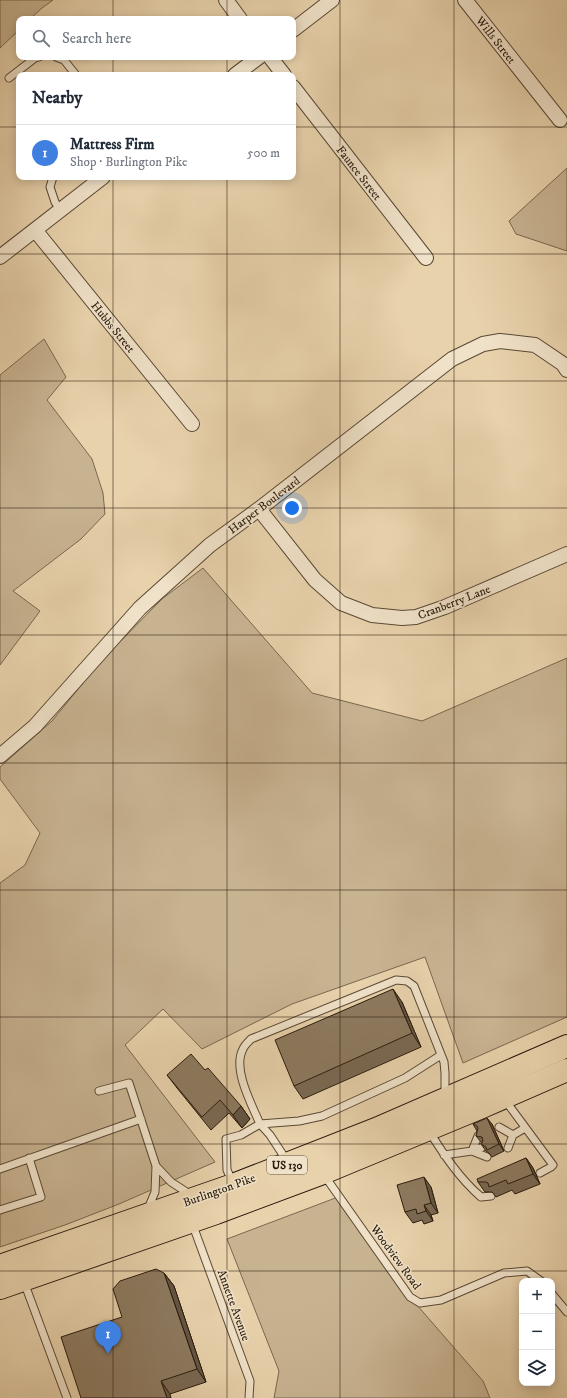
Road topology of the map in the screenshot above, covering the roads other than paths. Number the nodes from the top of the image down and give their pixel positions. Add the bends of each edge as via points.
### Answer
1 (226, 0) edge
2 (332, 0) edge
3 (465, 0) edge
4 (238, 16) edge
5 (296, 28) edge
6 (32, 60) edge
7 (64, 60) edge
8 (254, 60) edge
9 (272, 60) edge
10 (17, 72) edge
11 (74, 72) edge
12 (239, 72) edge
13 (282, 72) edge
14 (16, 73) edge
15 (9, 78) dead end
16 (296, 91) edge
17 (560, 120) dead end
18 (52, 180) edge
19 (99, 180) edge
20 (60, 210) junction
21 (35, 230) junction
22 (0, 257) edge
23 (426, 258) dead end
24 (567, 370) edge
25 (192, 424) dead end
26 (259, 510) junction
27 (567, 554) edge
28 (0, 756) edge
29 (567, 1046) edge
30 (441, 1055) junction
31 (567, 1070) edge
32 (99, 1091) dead end
33 (503, 1098) junction
34 (445, 1099) junction
35 (141, 1119) junction
36 (260, 1124) junction
37 (499, 1127) dead end
38 (526, 1128) junction
39 (428, 1129) junction
40 (513, 1135) junction
41 (478, 1136) edge
42 (504, 1138) dead end
43 (483, 1147) edge
44 (508, 1148) dead end
45 (472, 1151) junction
46 (444, 1155) junction
47 (487, 1157) edge
48 (29, 1158) junction
49 (289, 1164) junction
50 (156, 1166) junction
51 (0, 1169) edge
52 (323, 1173) junction
53 (540, 1173) dead end
54 (233, 1186) junction
55 (491, 1196) edge
56 (196, 1199) junction
57 (0, 1210) edge
58 (144, 1217) junction
59 (191, 1221) junction
60 (10, 1267) edge
61 (537, 1278) edge
62 (0, 1288) edge
63 (555, 1298) edge
64 (567, 1312) edge
65 (67, 1398) edge
66 (249, 1398) edge

1 - 4 street
2 - 5 street
3 - 17 street, Wills Street
6 - 10 lane
7 - 11 lane
8 - 12 street
9 - 13 street
14 - 15 lane
16 - 23 street, Faunce Street
18 - 20 lane via 50,186
19 - 20 street
20 - 21 street
21 - 22 street
21 - 25 street, Hubbs Street
24 - 26 street, Harper Boulevard via 563,364 535,345 500,341 483,344 452,359
26 - 27 street, Cranberry Lane via 315,580 341,603 372,615 416,617
26 - 28 street, Harper Boulevard via 210,545 140,608 35,726
29 - 34 highway, Burlington Pike / US 130
30 - 34 lane via 444,1062
30 - 36 lane via 405,1078 322,1116 299,1121
30 - 36 lane via 414,986 407,981 396,980 251,1039 242,1049 239,1062 243,1082
31 - 33 highway, Burlington Pike / US 130
32 - 35 lane via 129,1082
33 - 38 lane
33 - 39 highway, Burlington Pike / US 130
34 - 49 highway, Burlington Pike / US 130
35 - 48 lane
35 - 50 lane
36 - 49 lane
36 - 54 lane via 242,1135 226,1139 227,1170
37 - 40 lane
38 - 40 lane
38 - 53 lane via 552,1165
39 - 46 lane
39 - 52 highway, Burlington Pike / US 130
40 - 42 lane
40 - 44 lane
41 - 45 lane
43 - 45 lane
45 - 46 lane
45 - 47 lane
46 - 55 lane via 481,1197
48 - 51 lane
48 - 57 lane via 41,1197
49 - 54 highway, Burlington Pike / US 130
50 - 56 lane via 171,1182
50 - 58 lane via 155,1192
52 - 59 highway, Burlington Pike / US 130
52 - 61 lane, Woodview Road via 410,1297 420,1303 442,1300 504,1273 527,1271
54 - 56 highway, Burlington Pike / US 130
56 - 58 highway, Burlington Pike / US 130
58 - 60 highway, Burlington Pike / US 130
59 - 60 highway, Burlington Pike / US 130
59 - 66 lane, Annette Avenue via 249,1377
60 - 62 highway, Burlington Pike / US 130
60 - 65 lane
63 - 64 lane

